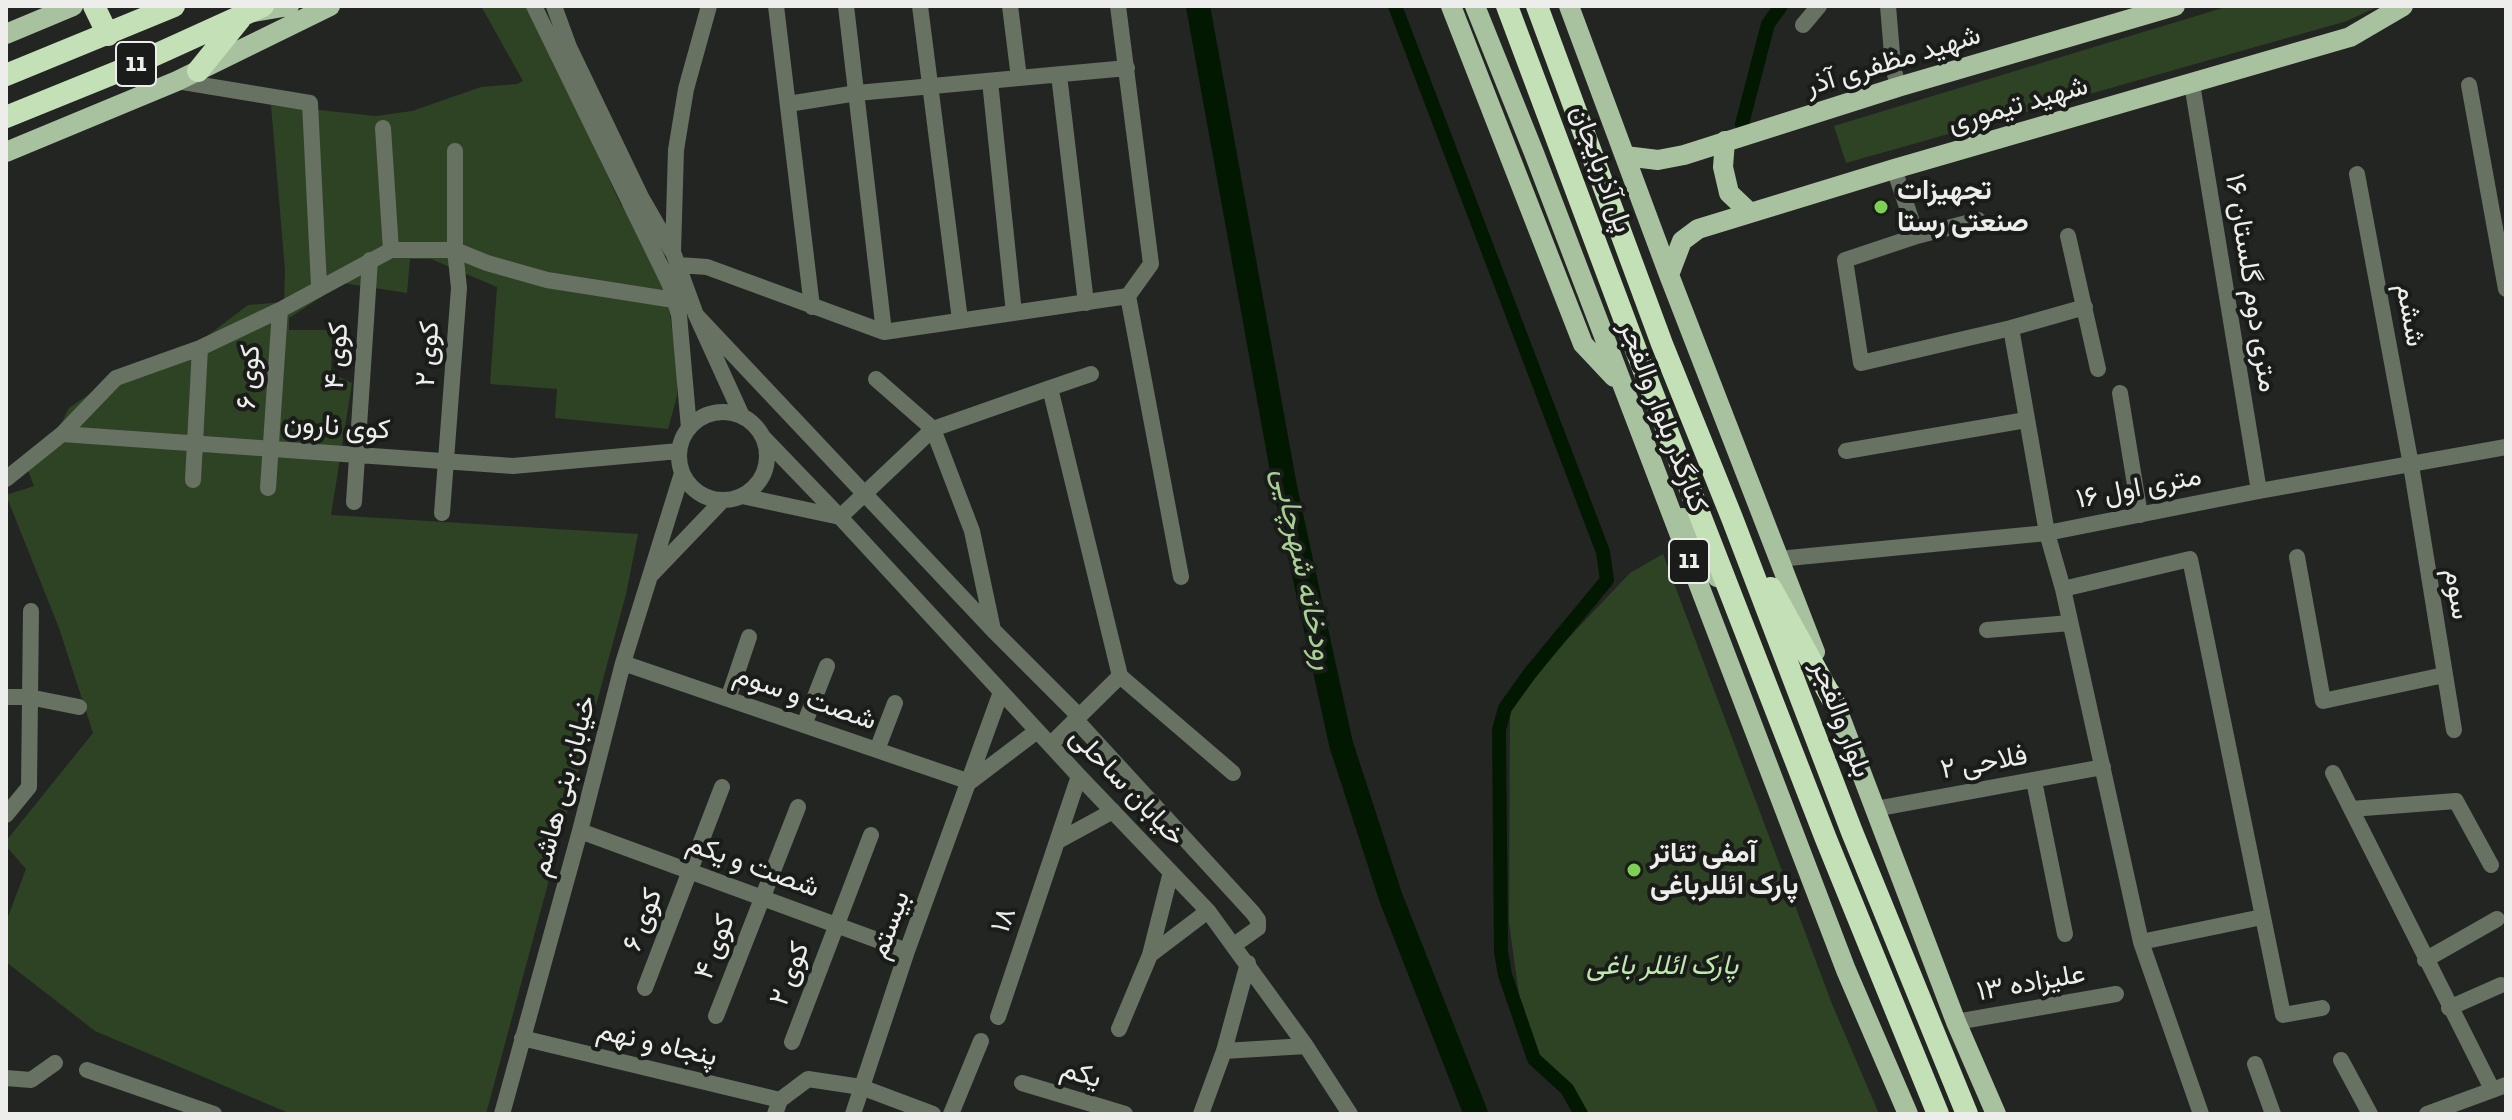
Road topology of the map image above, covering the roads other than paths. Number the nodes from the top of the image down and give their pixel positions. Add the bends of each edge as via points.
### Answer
1 (73, 6) edge
2 (94, 6) edge
3 (174, 6) edge
4 (289, 6) edge
5 (330, 6) edge
6 (534, 6) edge
7 (554, 6) edge
8 (709, 6) edge
9 (776, 6) edge
10 (846, 6) edge
11 (920, 6) edge
12 (1010, 6) edge
13 (1118, 6) edge
14 (1451, 6) edge
15 (1475, 6) edge
16 (1507, 6) edge
17 (1537, 6) edge
18 (1569, 6) edge
19 (1819, 6) edge
20 (1888, 6) edge
21 (2175, 6) edge
22 (2403, 6) edge
23 (251, 11) edge
24 (1803, 25) dead end
25 (6, 34) edge
26 (108, 35) junction
27 (1127, 68) junction
28 (198, 71) junction
29 (6, 75) edge
30 (1059, 75) junction
31 (1019, 78) junction
32 (177, 81) junction
33 (990, 81) junction
34 (2192, 84) junction
35 (2469, 85) dead end
36 (930, 86) junction
37 (1898, 87) junction
38 (857, 93) junction
39 (788, 104) junction
40 (6, 117) edge
41 (383, 128) dead end
42 (52, 132) junction
43 (1725, 141) junction
44 (455, 151) dead end
45 (6, 152) edge
46 (1625, 156) junction
47 (6, 162) edge
48 (1894, 169) junction
49 (2357, 174) dead end
50 (675, 183) junction
51 (641, 197) junction
52 (1749, 212) junction
53 (1978, 220) dead end
54 (1917, 236) junction
55 (2068, 236) dead end
56 (391, 250) junction
57 (455, 250) junction
58 (676, 259) junction
59 (370, 260) junction
60 (1669, 275) junction
61 (319, 286) junction
62 (2506, 289) edge
63 (1128, 296) junction
64 (674, 300) junction
65 (1086, 303) junction
66 (812, 307) junction
67 (2085, 307) junction
68 (280, 310) junction
69 (1014, 313) junction
70 (696, 315) junction
71 (960, 320) junction
72 (2011, 328) junction
73 (884, 332) junction
74 (1662, 344) joint
75 (200, 348) junction
76 (1637, 353) joint
77 (2098, 369) dead end
78 (1091, 374) dead end
79 (876, 379) dead end
80 (1621, 384) junction
81 (1050, 388) junction
82 (2120, 393) dead end
83 (742, 416) junction
84 (2026, 420) junction
85 (689, 428) junction
86 (933, 429) junction
87 (62, 434) junction
88 (763, 437) junction
89 (194, 443) junction
90 (2506, 447) edge
91 (271, 448) junction
92 (679, 451) junction
93 (1846, 451) dead end
94 (357, 454) junction
95 (447, 461) junction
96 (1651, 463) junction
97 (2411, 465) junction
98 (682, 473) junction
99 (6, 479) edge
100 (193, 480) dead end
101 (268, 488) dead end
102 (2259, 491) junction
103 (864, 495) junction
104 (742, 496) junction
105 (723, 500) junction
106 (354, 502) dead end
107 (442, 513) dead end
108 (2140, 515) junction
109 (840, 517) junction
110 (1732, 518) junction
111 (2047, 533) junction
112 (2297, 557) dead end
113 (1778, 559) junction
114 (1181, 577) dead end
115 (648, 578) junction
116 (2063, 589) junction
117 (31, 611) dead end
118 (2070, 623) junction
119 (1744, 624) junction
120 (993, 630) junction
121 (1987, 630) dead end
122 (749, 637) dead end
123 (623, 663) junction
124 (827, 666) dead end
125 (2444, 675) junction
126 (1120, 676) junction
127 (1001, 692) junction
128 (6, 697) edge
129 (29, 697) junction
130 (728, 699) junction
131 (895, 703) dead end
132 (1836, 706) junction
133 (79, 707) dead end
134 (1077, 718) junction
135 (804, 725) junction
136 (2454, 730) dead end
137 (1037, 731) junction
138 (1050, 745) junction
139 (877, 750) junction
140 (2103, 767) junction
141 (1233, 773) dead end
142 (2333, 773) dead end
143 (1079, 776) junction
144 (2034, 781) junction
145 (970, 782) junction
146 (722, 787) dead end
147 (798, 807) dead end
148 (1875, 809) junction
149 (2351, 809) junction
150 (1113, 811) junction
151 (6, 815) edge
152 (580, 831) junction
153 (871, 835) dead end
154 (1058, 841) junction
155 (2491, 865) dead end
156 (690, 871) junction
157 (1171, 872) junction
158 (762, 898) junction
159 (1208, 911) junction
160 (2262, 917) junction
161 (2497, 919) dead end
162 (837, 925) junction
163 (2065, 934) dead end
164 (2141, 942) junction
165 (1234, 945) junction
166 (907, 951) junction
167 (1150, 955) junction
168 (2425, 960) junction
169 (1248, 963) junction
170 (2501, 985) dead end
171 (645, 988) dead end
172 (2116, 994) dead end
173 (2322, 1008) dead end
174 (2449, 1008) junction
175 (716, 1016) dead end
176 (998, 1017) dead end
177 (1956, 1022) junction
178 (1119, 1029) dead end
179 (522, 1038) junction
180 (981, 1041) dead end
181 (792, 1042) dead end
182 (1306, 1046) junction
183 (1224, 1051) junction
184 (2341, 1060) dead end
185 (55, 1063) dead end
186 (2255, 1064) dead end
187 (87, 1070) dead end
188 (6, 1078) edge
189 (1022, 1083) dead end
190 (861, 1087) junction
191 (2499, 1087) edge
192 (778, 1107) edge
193 (2461, 1108) edge
194 (2195, 1112) edge
195 (214, 1114) edge
196 (502, 1114) edge
197 (853, 1114) edge
198 (933, 1114) edge
199 (951, 1114) edge
200 (1125, 1114) edge
201 (1201, 1114) edge
202 (1350, 1114) edge
203 (1908, 1114) edge
204 (1938, 1114) edge
205 (1967, 1114) edge
206 (1996, 1114) edge
207 (2273, 1114) edge
208 (2370, 1114) edge
209 (2427, 1114) edge

1 - 25 main road
2 - 26 highway
3 - 26 highway, 11
4 - 23 main road
5 - 28 main road
6 - 64 street
7 - 51 street
8 - 50 street via 686,89
9 - 39 street
10 - 38 street
11 - 36 street
12 - 31 street
13 - 27 street
14 - 80 main road via 1583,344
15 - 80 main road, کنارگذر بلوار والفجر / 11
16 - 76 highway, پل آذربایجان
17 - 74 highway, پل آذربایجان
18 - 46 main road, کنارگذر بلوار والفجر
19 - 24 street
20 - 37 street
21 - 37 main road, شهید مظفری آذر
22 - 34 main road, شهید تیموری via 2350,37
23 - 28 highway
23 - 40 highway, 11
26 - 29 highway, 11
27 - 30 street
27 - 63 street via 1151,264
28 - 32 main road
30 - 31 street
30 - 65 street
31 - 33 street
32 - 42 main road
32 - 61 street via 310,103
33 - 36 street
33 - 69 street
34 - 48 main road, شهید تیموری
34 - 102 street, ۱۶ متری دوم گلستان
35 - 62 street
36 - 38 street
36 - 71 street
37 - 43 main road, شهید مظفری آذر
38 - 39 street
38 - 73 street
39 - 66 street
41 - 56 street
42 - 45 main road
42 - 47 main road
43 - 46 main road, شهید مظفری آذر via 1658,160
43 - 52 main road via 1729,193
44 - 57 street, کوی ۲
46 - 60 main road, کنارگذر بلوار والفجر
48 - 52 main road, شهید تیموری
48 - 54 street
49 - 97 street, ششم
50 - 51 street via 653,200
50 - 58 street
51 - 58 street
52 - 60 main road, شهید تیموری via 1698,229 1682,241
53 - 54 street
54 - 72 street via 1845,260 1861,363
55 - 67 street
56 - 57 street
56 - 59 street
57 - 64 street via 547,280
57 - 95 street, کوی ۲ via 459,288
58 - 66 street
58 - 70 street
59 - 61 street
59 - 94 street, کوی ۴
60 - 113 main road, کنارگذر بلوار والفجر
61 - 68 street
63 - 65 street
63 - 114 street
64 - 85 street
65 - 69 street
66 - 73 street
67 - 72 street
67 - 77 street
68 - 75 street
68 - 91 street, کوی ۶
69 - 71 street
70 - 83 street
70 - 103 street
71 - 73 street
72 - 84 street
74 - 110 highway, بلوار والفجر / 11
75 - 87 street via 116,378
75 - 89 street
76 - 119 highway, بلوار والفجر / 11
78 - 81 street
79 - 86 street
80 - 96 main road, کنارگذر بلوار والفجر / 11
81 - 86 street
81 - 126 street
82 - 108 street
83 - 85 street via 708,414
83 - 88 street
84 - 93 street
84 - 111 street
85 - 92 street
86 - 103 street
86 - 120 street via 972,531
87 - 89 street, کوی نارون
87 - 99 street
88 - 104 street via 765,471
88 - 109 street, خیابان ساحلی
89 - 91 street, کوی نارون
89 - 100 street
90 - 97 street, ۱۶ متری اول
91 - 94 street, کوی نارون
91 - 101 street, کوی ۶
92 - 95 street, کوی نارون via 513,466
92 - 98 street
94 - 95 street, کوی نارون
94 - 106 street, کوی ۴
95 - 107 street, کوی ۲
96 - 119 main road
96 - 203 main road, کنارگذر بلوار والفجر / 11 via 1846,970
97 - 102 street, ۱۶ متری اول
97 - 125 street, سوم
98 - 105 street via 698,493
98 - 115 street, خیابان بنی هاشم
102 - 108 street, ۱۶ متری اول
103 - 109 street
103 - 120 street
104 - 105 street
104 - 109 street
105 - 115 street
108 - 111 street, ۱۶ متری اول
109 - 127 street, خیابان ساحلی
110 - 132 highway
110 - 205 highway, بلوار والفجر / 11
111 - 113 street, ۱۶ متری اول
111 - 116 street
112 - 125 street via 2323,701
113 - 132 main road, کنارگذر بلوار والفجر
115 - 123 street, خیابان بنی هاشم
116 - 118 street
116 - 160 street via 2190,559
117 - 129 street
118 - 121 street
118 - 140 street
119 - 204 highway, بلوار والفجر / 11
120 - 134 street
122 - 130 street
123 - 130 street, شصت و سوم
123 - 152 street, خیابان بنی هاشم
124 - 135 street
125 - 136 street, سوم
126 - 134 street
126 - 141 street
127 - 137 street, خیابان ساحلی
127 - 145 street, بیستم
128 - 129 street
129 - 133 street
129 - 151 street via 29,787
130 - 135 street, شصت و سوم
131 - 139 street
132 - 148 main road, کنارگذر بلوار والفجر
134 - 138 street
134 - 165 street via 1253,913 1258,928
135 - 139 street, شصت و سوم
137 - 138 street, خیابان ساحلی
137 - 145 street
138 - 143 street, خیابان ساحلی
139 - 145 street, شصت و سوم
140 - 144 street, فلاحی ۲
140 - 164 street
142 - 149 street
143 - 150 street, خیابان ساحلی
143 - 154 street, ۱۸
144 - 148 street, فلاحی ۲
144 - 163 street
145 - 166 street, بیستم
146 - 156 street, کوی ۶
147 - 158 street, کوی ۴
148 - 177 main road, کنارگذر بلوار والفجر
149 - 155 street via 2456,801
149 - 168 street
150 - 154 street
150 - 157 street, خیابان ساحلی
152 - 156 street, شصت و یکم
152 - 179 street, خیابان بنی هاشم
153 - 162 street, کوی ۲
154 - 176 street, ۱۸
156 - 158 street, شصت و یکم
156 - 171 street, کوی ۶
157 - 159 street, خیابان ساحلی
157 - 167 street
158 - 162 street, شصت و یکم
158 - 175 street, کوی ۴
159 - 165 street, خیابان ساحلی
159 - 167 street
160 - 164 street
160 - 173 street via 2283,1015
161 - 168 street
162 - 166 street, شصت و یکم
162 - 181 street, کوی ۲
164 - 194 street
165 - 169 street, خیابان ساحلی
166 - 190 street, بیستم
167 - 178 street
168 - 174 street
169 - 182 street, خیابان ساحلی
169 - 183 street
170 - 174 street
172 - 177 street, ۱۳ علیزاده
174 - 191 street
177 - 206 main road, کنارگذر بلوار والفجر
179 - 192 street, پنجاه و نهم
179 - 196 street, خیابان بنی هاشم
180 - 199 street
182 - 183 street
182 - 202 street, خیابان ساحلی
183 - 201 street
184 - 208 street
185 - 188 street via 31,1080
186 - 207 street
187 - 195 street
189 - 200 street, یکم
190 - 192 street via 808,1079
190 - 197 street, بیستم
190 - 198 street
191 - 193 street
193 - 209 street

